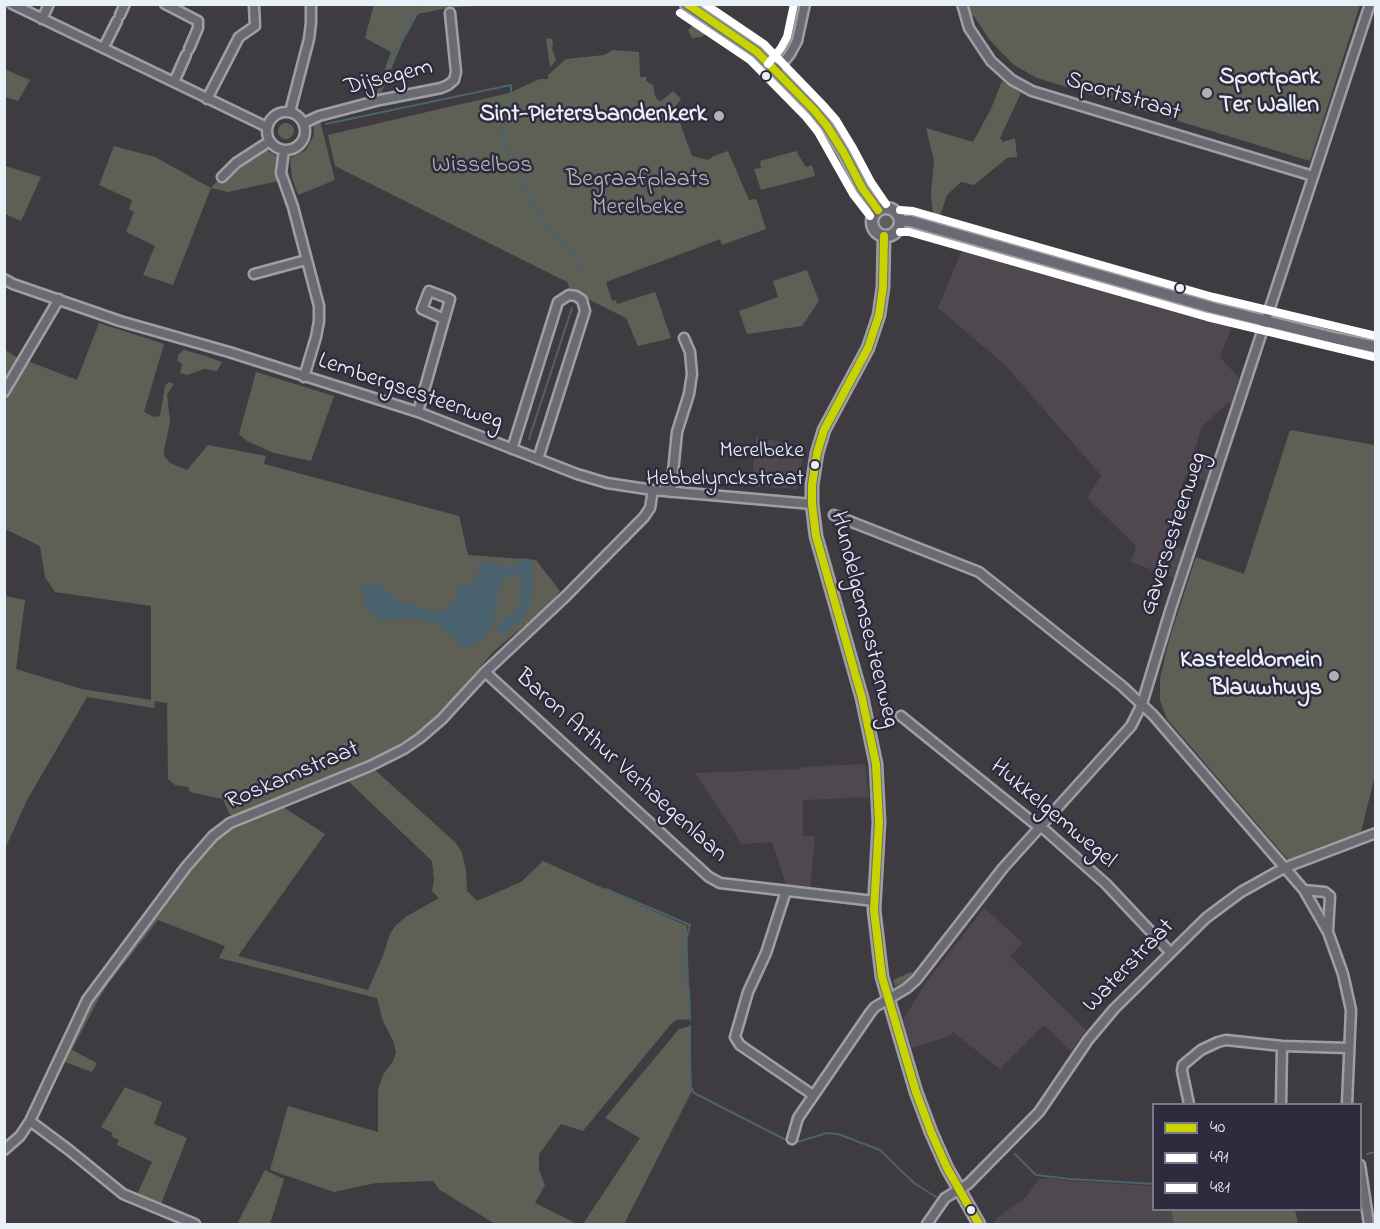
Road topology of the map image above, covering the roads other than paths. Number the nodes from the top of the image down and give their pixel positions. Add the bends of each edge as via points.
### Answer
1 (12, 4) edge
2 (49, 4) edge
3 (125, 4) edge
4 (165, 4) edge
5 (311, 4) edge
6 (686, 4) edge
7 (805, 4) edge
8 (962, 4) edge
9 (1370, 4) edge
10 (254, 6) dead end
11 (450, 13) dead end
12 (42, 20) junction
13 (104, 47) junction
14 (776, 70) junction
15 (174, 81) junction
16 (207, 99) junction
17 (290, 112) junction
18 (304, 123) junction
19 (267, 127) junction
20 (270, 141) junction
21 (284, 150) junction
22 (1313, 176) junction
23 (222, 177) dead end
24 (878, 210) junction
25 (900, 221) junction
26 (884, 236) junction
27 (306, 260) junction
28 (254, 274) dead end
29 (4, 279) edge
30 (59, 299) junction
31 (444, 319) dead end
32 (1266, 321) junction
33 (684, 338) dead end
34 (1376, 347) edge
35 (304, 377) junction
36 (4, 392) edge
37 (418, 412) junction
38 (512, 449) junction
39 (538, 459) junction
40 (653, 490) junction
41 (671, 492) junction
42 (812, 504) junction
43 (834, 514) dead end
44 (485, 672) junction
45 (1142, 704) junction
46 (901, 716) dead end
47 (1039, 826) junction
48 (1376, 833) edge
49 (1284, 868) junction
50 (1304, 890) junction
51 (786, 891) junction
52 (874, 901) junction
53 (1328, 932) junction
54 (1170, 952) junction
55 (888, 1000) junction
56 (1282, 1046) junction
57 (1348, 1048) junction
58 (813, 1095) junction
59 (1189, 1103) edge
60 (1281, 1103) edge
61 (1347, 1103) edge
62 (30, 1121) junction
63 (792, 1138) dead end
64 (4, 1150) edge
65 (1362, 1178) edge
66 (960, 1189) junction
67 (195, 1224) edge
68 (927, 1224) edge
69 (979, 1224) edge
70 (1369, 1224) edge

1 - 12 street
2 - 12 street
3 - 13 street
4 - 15 street via 198,21
5 - 17 street via 309,39
6 - 14 main road via 747,44
7 - 14 street via 797,41
8 - 22 street, Sportstraat via 969,28 991,62 1032,91
9 - 22 street, Gaversesteenweg
10 - 16 street via 255,26 239,37
11 - 18 street, Dijsegem via 454,80 441,88 380,100
12 - 13 street
13 - 15 street
14 - 24 main road via 825,123
15 - 16 street
16 - 19 street
17 - 18 street
17 - 19 street via 276,114
18 - 21 street via 301,144
19 - 20 street
20 - 21 street
20 - 23 street
21 - 27 street via 281,173
22 - 32 street, Gaversesteenweg
24 - 25 main road via 892,209
24 - 26 main road via 873,227
25 - 26 main road via 897,231
25 - 32 main road
26 - 42 main road, Hundelgemsesteenweg via 883,287 877,321 862,361 824,430 814,469
27 - 28 street
27 - 35 street via 319,306 319,321
29 - 30 street, Lembergsesteenweg
30 - 35 street, Lembergsesteenweg
30 - 36 street
31 - 37 street
32 - 34 main road
32 - 45 street, Gaversesteenweg
33 - 41 street via 692,374 677,432
35 - 37 street, Lembergsesteenweg
37 - 38 street, Lembergsesteenweg
38 - 39 street, Lembergsesteenweg
38 - 39 street via 558,302 569,295 576,296 582,300 585,311
39 - 40 street, Lembergsesteenweg via 607,483
40 - 41 street, Lembergsesteenweg
40 - 44 street, Roskamstraat via 644,517
41 - 42 street, Lembergsesteenweg
42 - 52 main road, Hundelgemsesteenweg via 816,536 862,698 876,764 879,816
43 - 45 street via 979,572
44 - 51 street, Baron Arthur Verhaegenlaan via 709,877 720,883
44 - 62 street, Roskamstraat via 442,719 404,749 230,823 213,836 87,1000
45 - 47 street, Gaversesteenweg via 1131,726
45 - 49 street
46 - 47 street, Hukkelgemwegel
47 - 54 street, Hukkelgemwegel via 1113,892
47 - 55 street, Gaversesteenweg via 916,980
48 - 49 street, Waterstraat
49 - 50 street
49 - 54 street, Waterstraat via 1222,904
50 - 53 street
50 - 53 street via 1330,896
51 - 52 street, Baron Arthur Verhaegenlaan
51 - 58 street via 735,1037 740,1045
52 - 55 main road, Hundelgemsesteenweg via 877,950
53 - 57 street via 1351,1010
54 - 66 street, Waterstraat via 1114,1009 1039,1112
55 - 58 street, Gaversesteenweg via 870,1013
55 - 66 main road, Hundelgemsesteenweg via 931,1132
56 - 57 street
56 - 59 street via 1226,1040 1202,1050 1183,1065
56 - 60 street
57 - 61 street
58 - 63 street, Gaversesteenweg via 798,1118
62 - 64 street, Roskamstraat
62 - 67 street via 123,1194
65 - 70 street
66 - 68 street, Waterstraat via 945,1198
66 - 69 main road, Hundelgemsesteenweg

